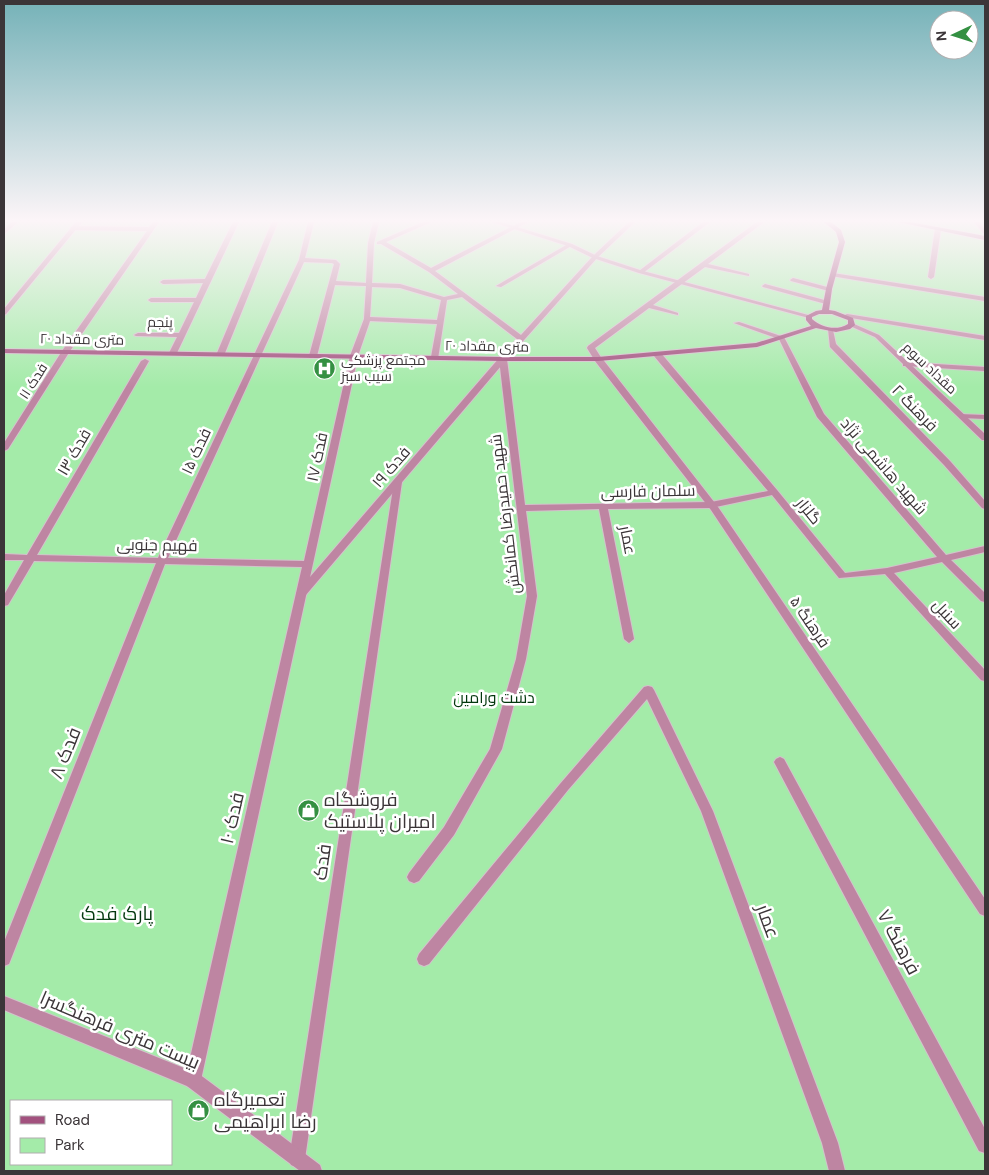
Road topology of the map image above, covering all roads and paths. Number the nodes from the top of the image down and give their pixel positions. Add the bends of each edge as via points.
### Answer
1 (33, 277) edge
2 (118, 277) edge
3 (210, 277) edge
4 (252, 277) edge
5 (294, 277) edge
6 (334, 277) edge
7 (370, 277) edge
8 (438, 277) edge
9 (515, 277) edge
10 (577, 277) edge
11 (660, 277) edge
12 (688, 277) edge
13 (832, 277) edge
14 (844, 277) edge
15 (792, 280) dead end
16 (208, 281) junction
17 (163, 282) dead end
18 (680, 282) junction
19 (333, 283) junction
20 (370, 283) junction
21 (499, 286) dead end
22 (765, 286) dead end
23 (829, 289) junction
24 (462, 295) junction
25 (444, 299) junction
26 (151, 300) dead end
27 (199, 300) junction
28 (985, 300) edge
29 (826, 302) junction
30 (648, 306) junction
31 (825, 311) junction
32 (4, 313) edge
33 (676, 314) dead end
34 (810, 316) junction
35 (847, 316) junction
36 (367, 319) junction
37 (440, 322) junction
38 (737, 323) dead end
39 (852, 325) junction
40 (817, 326) junction
41 (830, 330) junction
42 (138, 334) dead end
43 (182, 335) junction
44 (521, 338) junction
45 (782, 338) junction
46 (985, 338) edge
47 (4, 351) edge
48 (66, 351) junction
49 (173, 353) junction
50 (221, 353) junction
51 (258, 354) junction
52 (657, 354) junction
53 (313, 356) junction
54 (354, 356) junction
55 (435, 357) junction
56 (503, 359) junction
57 (598, 359) junction
58 (145, 362) dead end
59 (906, 364) junction
60 (985, 369) edge
61 (962, 416) junction
62 (985, 417) edge
63 (985, 438) edge
64 (4, 449) edge
65 (398, 482) junction
66 (774, 492) junction
67 (711, 505) junction
68 (985, 506) edge
69 (603, 507) junction
70 (521, 508) junction
71 (985, 549) edge
72 (4, 557) edge
73 (30, 557) junction
74 (943, 557) junction
75 (162, 560) junction
76 (309, 564) junction
77 (887, 571) junction
78 (4, 582) edge
79 (16, 582) junction
80 (301, 594) junction
81 (985, 599) edge
82 (4, 603) edge
83 (629, 639) dead end
84 (985, 677) edge
85 (780, 762) dead end
86 (414, 877) dead end
87 (985, 910) edge
88 (4, 958) edge
89 (424, 959) dead end
90 (4, 1003) edge
91 (193, 1080) junction
92 (984, 1142) edge
93 (297, 1159) junction
94 (314, 1171) edge
95 (837, 1171) edge

1 - 32 street
2 - 48 street, فدک ۱۱
3 - 16 street
4 - 50 street
5 - 51 street, فدک ۱۵
6 - 19 street
7 - 20 street, فدک ۱۷
8 - 24 street
9 - 21 street
10 - 44 street, فدک ۱۹
11 - 18 street
12 - 18 street
13 - 23 main road
14 - 28 street
15 - 23 street
16 - 17 street
16 - 27 street
18 - 30 street
18 - 34 street
19 - 20 street
19 - 53 street
20 - 25 street via 400,286
20 - 36 street, فدک ۱۷
22 - 29 street
23 - 29 main road
24 - 25 street
24 - 44 street
25 - 37 street
26 - 27 street
27 - 43 street
29 - 31 main road
30 - 33 street
30 - 57 street via 590,348
31 - 34 main road
31 - 35 main road
34 - 40 main road
35 - 39 main road
35 - 46 street
36 - 37 street
36 - 54 street, فدک ۱۷
37 - 55 street
38 - 45 street
39 - 41 main road
39 - 59 street, مقداد سوم via 877,336
40 - 41 main road
40 - 45 main road, ۲۰ متری مقداد
41 - 68 street, فرهنگ ۲ via 833,345
42 - 43 street, پنجم
43 - 49 street
44 - 56 street, فدک ۱۹
45 - 52 main road, ۲۰ متری مقداد via 758,345
45 - 74 street, شهید هاشمی نژاد via 820,415
47 - 48 main road, ۲۰ متری مقداد
48 - 49 main road, ۲۰ متری مقداد
48 - 64 street, فدک ۱۱
49 - 50 main road, ۲۰ متری مقداد
50 - 51 main road, ۲۰ متری مقداد
51 - 53 main road, ۲۰ متری مقداد
51 - 75 street, فدک ۱۵
52 - 57 main road, ۲۰ متری مقداد
52 - 66 street, گلزار
53 - 54 main road, ۲۰ متری مقداد
54 - 55 main road, ۲۰ متری مقداد
54 - 76 street, فدک ۱۷
55 - 56 main road, ۲۰ متری مقداد
56 - 57 main road, ۲۰ متری مقداد
56 - 65 street, فدک ۱۹
56 - 70 street, شهید حمیدرضا کمانکش
57 - 67 street, فرهنگ ۵
58 - 73 street, فدک ۱۳
59 - 60 street
59 - 61 street, مقداد سوم
61 - 62 street
61 - 63 street, مقداد سوم
65 - 80 street, فدک ۱۹
65 - 93 street, فدک
66 - 67 street, سلمان فارسی
66 - 77 street, گلزار via 842,576
67 - 69 street, سلمان فارسی
67 - 87 street, فرهنگ ۵
69 - 70 street, سلمان فارسی
69 - 83 street, عمار
70 - 86 street, شهید حمیدرضا کمانکش via 532,596 521,659 496,749 449,831
71 - 74 street, گلزار
72 - 73 street, فهیم جنوبی
73 - 75 street, فهیم جنوبی
73 - 79 street, فدک ۱۳
74 - 77 street, گلزار
74 - 81 street, شهید هاشمی نژاد
75 - 76 street, فهیم جنوبی
75 - 88 street, فدک ۸
76 - 80 street, فدک ۱۰
77 - 84 street, سنبل
78 - 79 street
79 - 82 street, فدک ۱۳
80 - 91 street, فدک ۱۰
85 - 92 street, فرهنگ ۷
89 - 95 street, عمار via 648,690 707,811 830,1143
90 - 91 street, بیست متری فرهنگسرا
91 - 93 street, بیست متری فرهنگسرا
93 - 94 street, بیست متری فرهنگسرا

